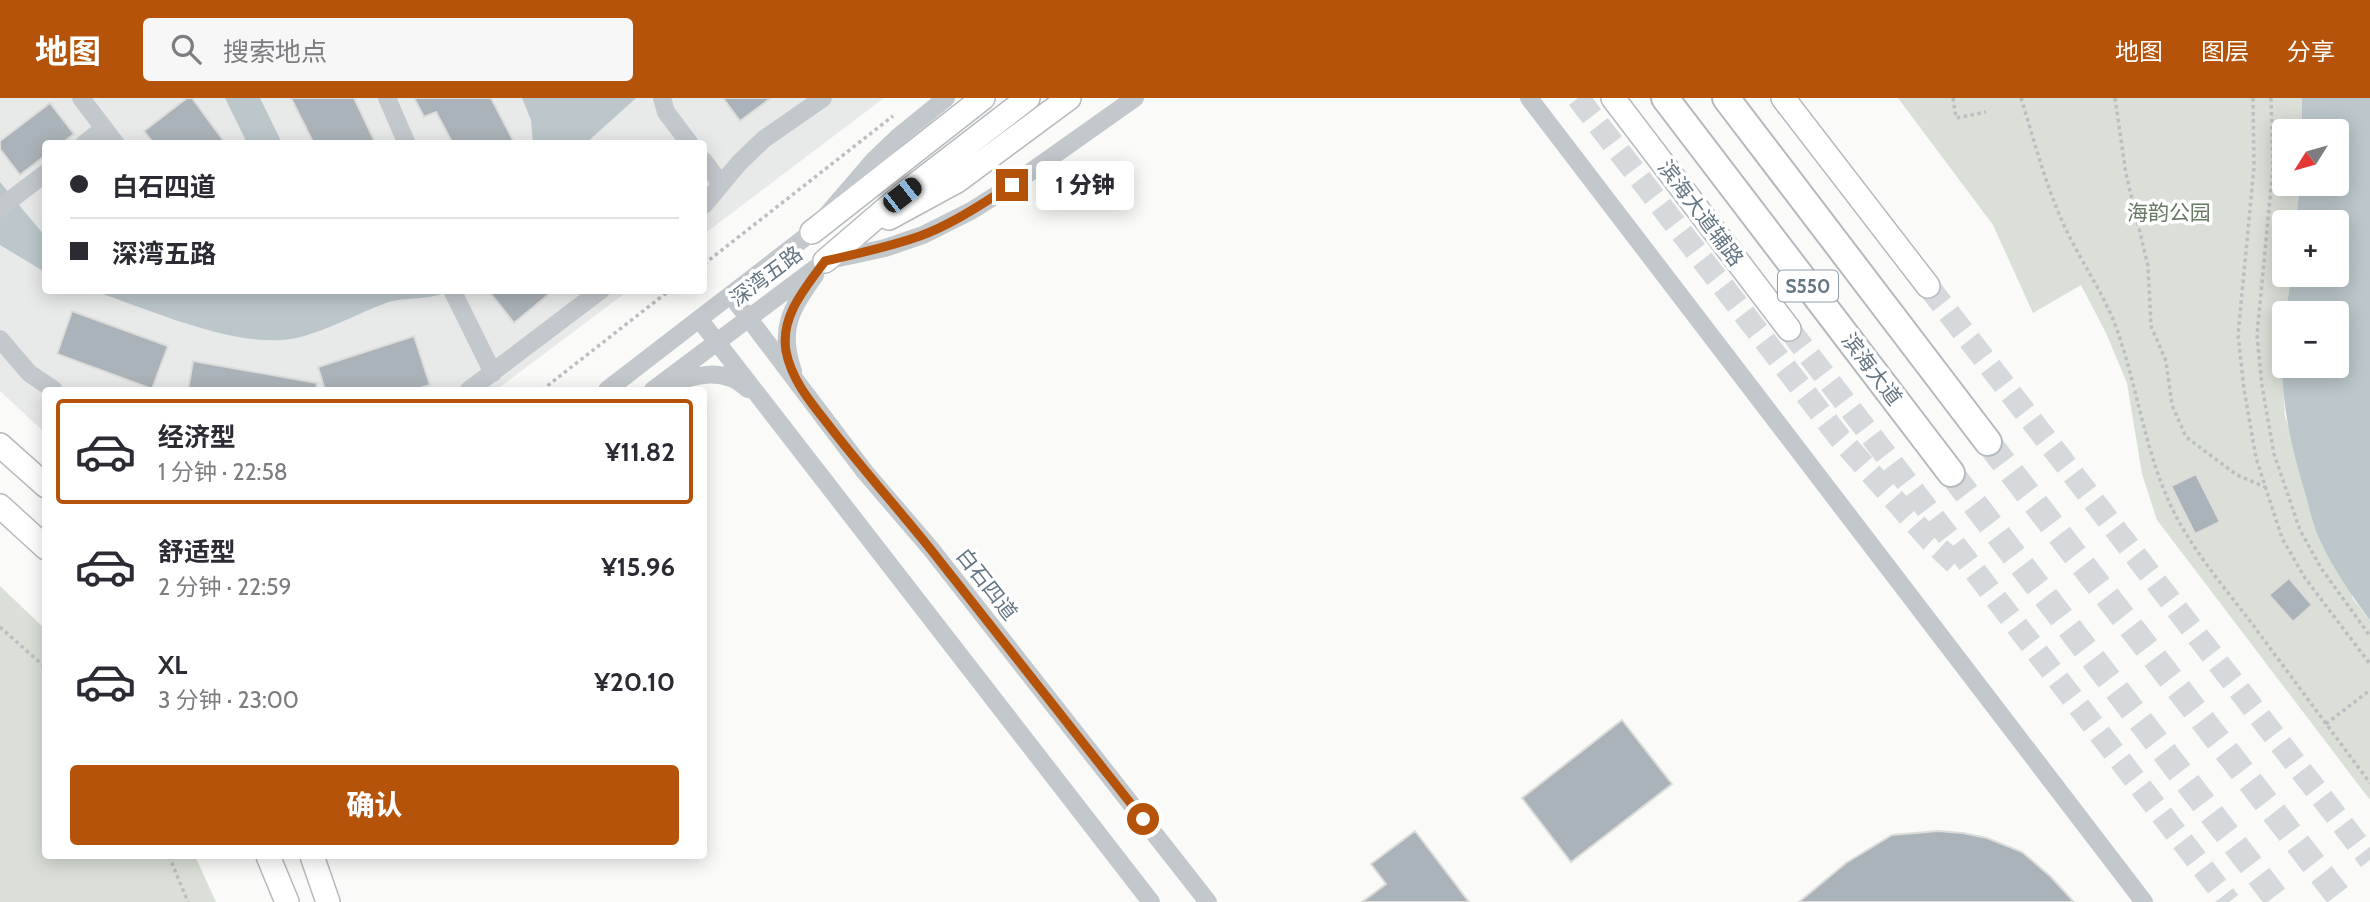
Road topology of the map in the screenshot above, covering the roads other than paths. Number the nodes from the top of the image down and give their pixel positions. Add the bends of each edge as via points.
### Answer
1 (81, 98) edge
2 (387, 98) edge
3 (823, 98) edge
4 (946, 98) edge
5 (983, 98) edge
6 (1028, 98) edge
7 (1069, 98) edge
8 (1135, 98) edge
9 (1613, 98) edge
10 (1665, 98) edge
11 (1726, 98) edge
12 (1783, 98) edge
13 (1805, 98) edge
14 (1529, 99) edge
15 (664, 105) edge
16 (104, 128) junction
17 (89, 140) edge
18 (113, 140) edge
19 (405, 140) edge
20 (687, 140) edge
21 (707, 165) edge
22 (42, 176) edge
23 (1844, 177) junction
24 (721, 184) junction
25 (707, 201) edge
26 (0, 208) edge
27 (812, 232) junction
28 (859, 232) junction
29 (825, 261) junction
30 (1927, 286) tunnel mouth
31 (454, 294) edge
32 (596, 294) edge
33 (731, 295) junction
34 (699, 318) junction
35 (748, 318) junction
36 (1789, 329) tunnel mouth
37 (0, 339) edge
38 (717, 342) junction
39 (493, 373) junction
40 (797, 383) junction
41 (50, 387) edge
42 (475, 387) edge
43 (611, 387) edge
44 (660, 387) edge
45 (665, 387) edge
46 (764, 403) junction
47 (1988, 442) tunnel mouth
48 (0, 445) edge
49 (1951, 473) tunnel mouth
50 (42, 482) edge
51 (0, 506) edge
52 (42, 544) edge
53 (269, 859) edge
54 (313, 859) edge
55 (287, 902) edge
56 (328, 902) edge
57 (1151, 902) edge
58 (1208, 902) edge
59 (2144, 902) edge

1 - 16 street
2 - 19 street
3 - 24 street via 764,139
4 - 27 street, 深湾五路 via 873,161
5 - 27 main road
6 - 28 main road
7 - 28 main road via 957,181
8 - 29 street, 深湾五路 via 971,211 923,235
9 - 36 main road, 滨海大道辅路
10 - 49 highway, 滨海大道 / S550
11 - 47 highway, S550
12 - 23 main road
13 - 23 main road
14 - 59 street
15 - 20 street
16 - 17 street
16 - 18 street
21 - 24 street
22 - 26 street, bridge
23 - 30 main road
24 - 25 street
27 - 33 street, 深湾五路
28 - 29 main road
29 - 35 street, 深湾五路
29 - 40 street via 785,329 787,355
31 - 39 street
32 - 39 street
33 - 34 street, 深湾五路
33 - 35 street, 白石四道
34 - 38 street
34 - 43 street, 深湾五路
35 - 38 street, 深湾五路
35 - 40 street, 白石四道
37 - 41 street via 29,373
38 - 44 street, 深湾五路
38 - 46 street
39 - 42 street
40 - 58 street, 白石四道
45 - 46 street via 703,374 721,375 743,385
46 - 57 street
48 - 50 main road
51 - 52 main road
53 - 55 main road
54 - 56 main road

